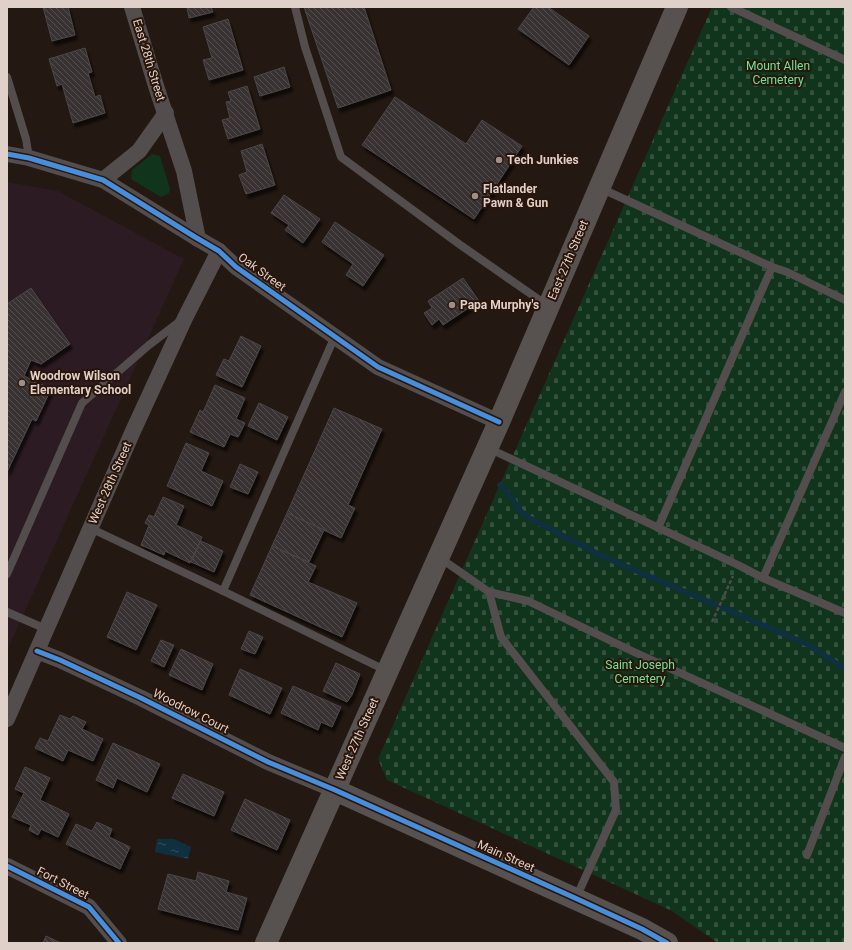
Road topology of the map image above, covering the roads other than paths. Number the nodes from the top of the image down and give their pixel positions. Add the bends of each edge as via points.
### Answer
1 (132, 7) edge
2 (295, 7) edge
3 (677, 7) edge
4 (731, 7) edge
5 (845, 60) edge
6 (7, 76) edge
7 (166, 113) junction
8 (7, 154) edge
9 (29, 158) junction
10 (103, 180) junction
11 (600, 187) junction
12 (198, 239) junction
13 (219, 251) junction
14 (772, 266) junction
15 (845, 300) edge
16 (549, 306) junction
17 (185, 318) junction
18 (335, 336) junction
19 (845, 392) edge
20 (499, 422) junction
21 (487, 447) junction
22 (90, 528) junction
23 (658, 528) junction
24 (438, 556) junction
25 (7, 574) edge
26 (763, 578) junction
27 (223, 591) junction
28 (489, 592) junction
29 (7, 612) edge
30 (845, 613) edge
31 (46, 629) junction
32 (37, 651) junction
33 (388, 671) junction
34 (7, 719) edge
35 (845, 748) edge
36 (845, 757) edge
37 (335, 790) junction
38 (807, 855) dead end
39 (7, 866) edge
40 (575, 898) junction
41 (119, 943) edge
42 (266, 943) edge
43 (667, 943) edge

1 - 7 street, East 28th Street
2 - 16 lane via 305,47 341,157 459,244
3 - 11 main road, East 27th Street
4 - 5 lane
6 - 9 lane via 26,139
7 - 10 street via 139,151
7 - 12 street, East 28th Street via 184,171
8 - 9 street, Oak Street
9 - 10 street, Oak Street
10 - 12 street, Oak Street
11 - 14 lane
11 - 16 main road, East 27th Street
12 - 13 street, Oak Street
13 - 17 street, West 28th Street
13 - 18 street, Oak Street via 236,267
14 - 15 lane
14 - 23 lane
16 - 20 main road, East 27th Street
17 - 22 street, West 28th Street
17 - 25 lane via 149,345 82,403
18 - 20 street, Oak Street via 378,367
18 - 27 lane
19 - 26 lane
20 - 21 main road, East 27th Street
21 - 23 lane
21 - 24 main road, East 27th Street
22 - 27 lane
22 - 31 street, West 28th Street
23 - 26 lane
24 - 28 lane
24 - 33 main road, West 27th Street
26 - 30 lane
27 - 33 lane
28 - 35 lane via 528,601
28 - 40 lane via 501,637 614,782 616,810
29 - 31 lane
31 - 32 street, West 28th Street
32 - 34 street, West 28th Street
32 - 37 street, Woodrow Court via 141,698 268,762
33 - 37 main road, West 27th Street
36 - 38 lane
37 - 40 main road, Main Street
37 - 42 main road, West 27th Street
39 - 41 street, Fort Street via 88,907
40 - 43 main road, Main Street

